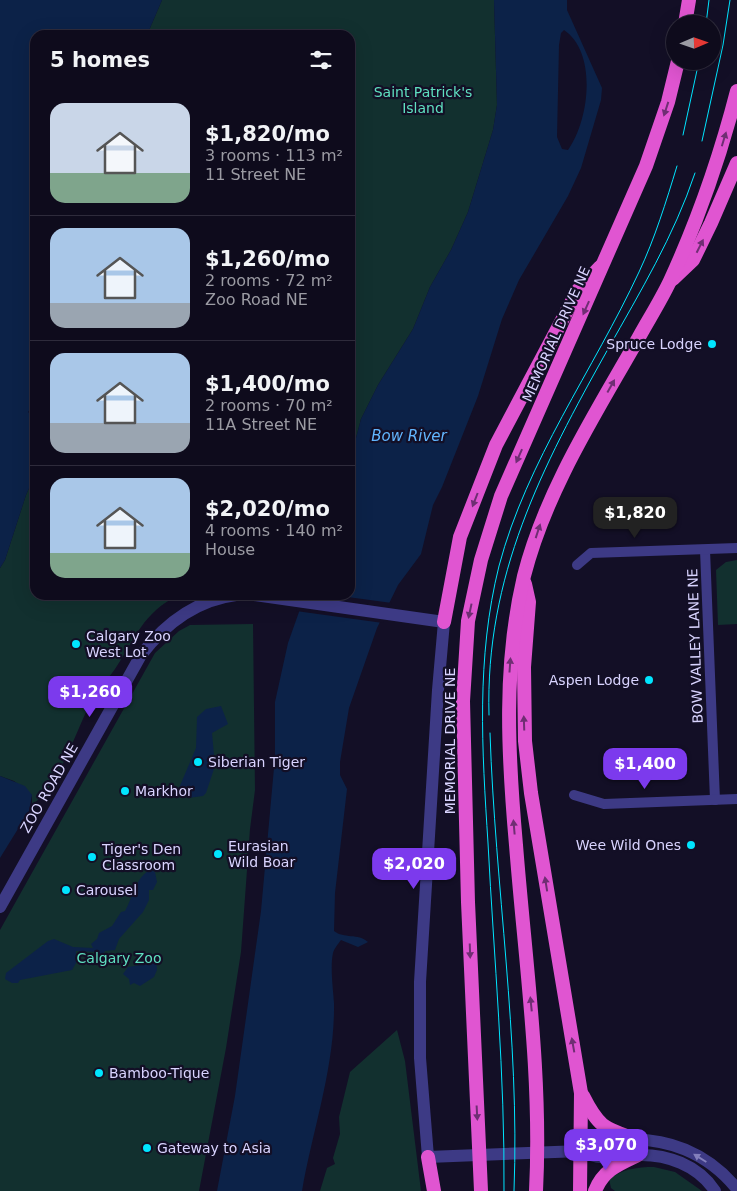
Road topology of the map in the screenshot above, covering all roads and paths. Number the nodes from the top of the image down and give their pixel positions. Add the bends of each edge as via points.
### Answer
1 (689, 0) edge
2 (686, 15) edge
3 (676, 70) edge
4 (737, 91) edge
5 (737, 163) edge
6 (607, 260) junction
7 (669, 283) junction
8 (737, 548) edge
9 (705, 550) junction
10 (577, 565) dead end
11 (524, 578) junction
12 (218, 600) edge
13 (290, 600) edge
14 (444, 622) junction
15 (574, 795) dead end
16 (715, 800) junction
17 (737, 800) edge
18 (0, 907) edge
19 (581, 1093) junction
20 (635, 1139) junction
21 (580, 1151) junction
22 (638, 1155) junction
23 (428, 1157) junction
24 (737, 1189) edge
25 (434, 1191) edge
26 (481, 1191) edge
27 (536, 1191) edge
28 (580, 1191) edge
29 (595, 1191) edge
30 (715, 1191) edge

1 - 2 highway
3 -> 6 highway, MEMORIAL DRIVE NE via 646,166
7 -> 4 highway via 710,185
7 -> 5 highway via 692,260
6 -> 14 highway via 578,290 496,445 460,537
6 -> 26 highway, MEMORIAL DRIVE NE via 502,496 481,560 468,621 463,701
11 -> 7 highway via 542,521 572,456
8 - 9 street
9 - 10 street via 591,553
9 - 16 street, BOW VALLEY LANE NE
19 -> 11 highway via 531,793 524,704 530,602
27 -> 11 highway via 532,1018 508,739 511,651
12 - 18 street, ZOO ROAD NE via 197,606 173,621 141,655
13 - 14 street
14 - 23 street via 420,982 420,1058
15 - 16 street via 604,804
16 - 17 street
19 - 20 highway via 600,1124
19 - 21 highway
20 - 21 street via 594,1143
24 -> 20 street via 715,1167 690,1151 670,1143
21 - 22 street via 595,1158
21 - 23 street
21 - 28 highway
22 - 29 highway via 600,1178
22 - 30 street via 669,1158 686,1165
23 - 25 highway

